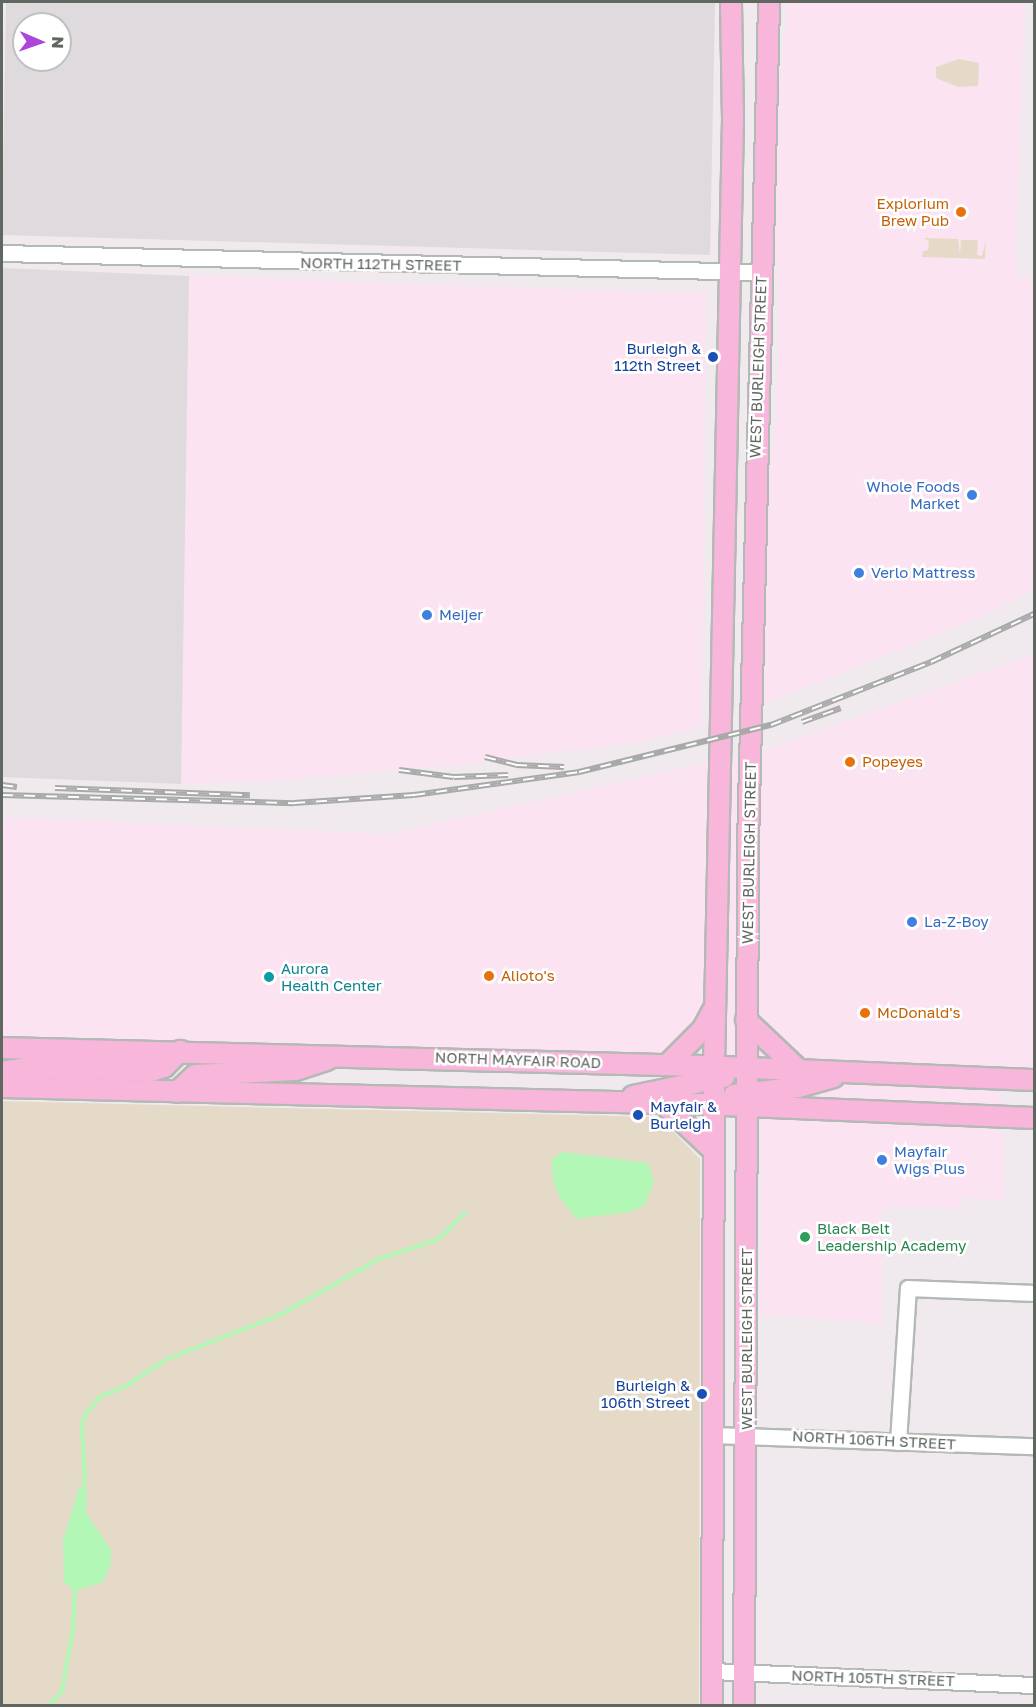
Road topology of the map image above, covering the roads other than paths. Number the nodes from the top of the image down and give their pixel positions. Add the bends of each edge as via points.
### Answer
1 (731, 2) edge
2 (769, 2) edge
3 (2, 252) edge
4 (729, 271) junction
5 (760, 272) junction
6 (714, 1007) junction
7 (746, 1020) junction
8 (2, 1048) edge
9 (180, 1051) junction
10 (341, 1056) junction
11 (667, 1065) junction
12 (746, 1067) junction
13 (799, 1070) junction
14 (2, 1072) edge
15 (851, 1072) junction
16 (714, 1073) junction
17 (1035, 1080) edge
18 (2, 1087) edge
19 (177, 1092) junction
20 (745, 1099) junction
21 (612, 1101) junction
22 (663, 1103) junction
23 (713, 1104) junction
24 (1035, 1118) edge
25 (713, 1150) junction
26 (1035, 1293) edge
27 (748, 1434) junction
28 (713, 1435) junction
29 (898, 1442) junction
30 (1035, 1446) edge
31 (712, 1671) junction
32 (744, 1673) junction
33 (1035, 1685) edge
34 (712, 1706) edge
35 (744, 1706) edge

1 - 4 main road, WEST BURLEIGH STREET
2 - 5 main road, WEST BURLEIGH STREET
3 - 4 street, NORTH 112TH STREET via 173,260
4 - 5 street, NORTH 112TH STREET
4 - 6 main road, WEST BURLEIGH STREET
5 - 7 main road, WEST BURLEIGH STREET
6 - 11 main road via 702,1029
6 - 16 main road, WEST BURLEIGH STREET
7 - 12 main road, WEST BURLEIGH STREET
7 - 13 main road
8 - 9 main road, NORTH MAYFAIR ROAD
9 - 10 main road, NORTH MAYFAIR ROAD
9 - 14 main road via 164,1067 151,1071 27,1068
10 - 11 main road, NORTH MAYFAIR ROAD
10 - 19 main road via 296,1070 195,1075
11 - 16 main road, NORTH MAYFAIR ROAD
12 - 13 main road
12 - 16 main road
12 - 20 main road, WEST BURLEIGH STREET
13 - 15 main road
15 - 17 main road
15 - 20 main road
16 - 21 main road
16 - 23 main road, WEST BURLEIGH STREET
18 - 19 main road
19 - 21 main road
20 - 23 main road
20 - 24 main road
20 - 27 main road, WEST BURLEIGH STREET
21 - 22 main road
22 - 23 main road
22 - 25 main road
23 - 25 main road, WEST BURLEIGH STREET
25 - 28 main road, WEST BURLEIGH STREET
26 - 29 street via 908,1288
27 - 28 street, NORTH 106TH STREET
27 - 29 street, NORTH 106TH STREET
27 - 32 main road, WEST BURLEIGH STREET
28 - 31 main road, WEST BURLEIGH STREET
29 - 30 street, NORTH 106TH STREET
31 - 32 street, NORTH 105TH STREET
31 - 34 main road, WEST BURLEIGH STREET
32 - 33 street, NORTH 105TH STREET
32 - 35 main road, WEST BURLEIGH STREET

